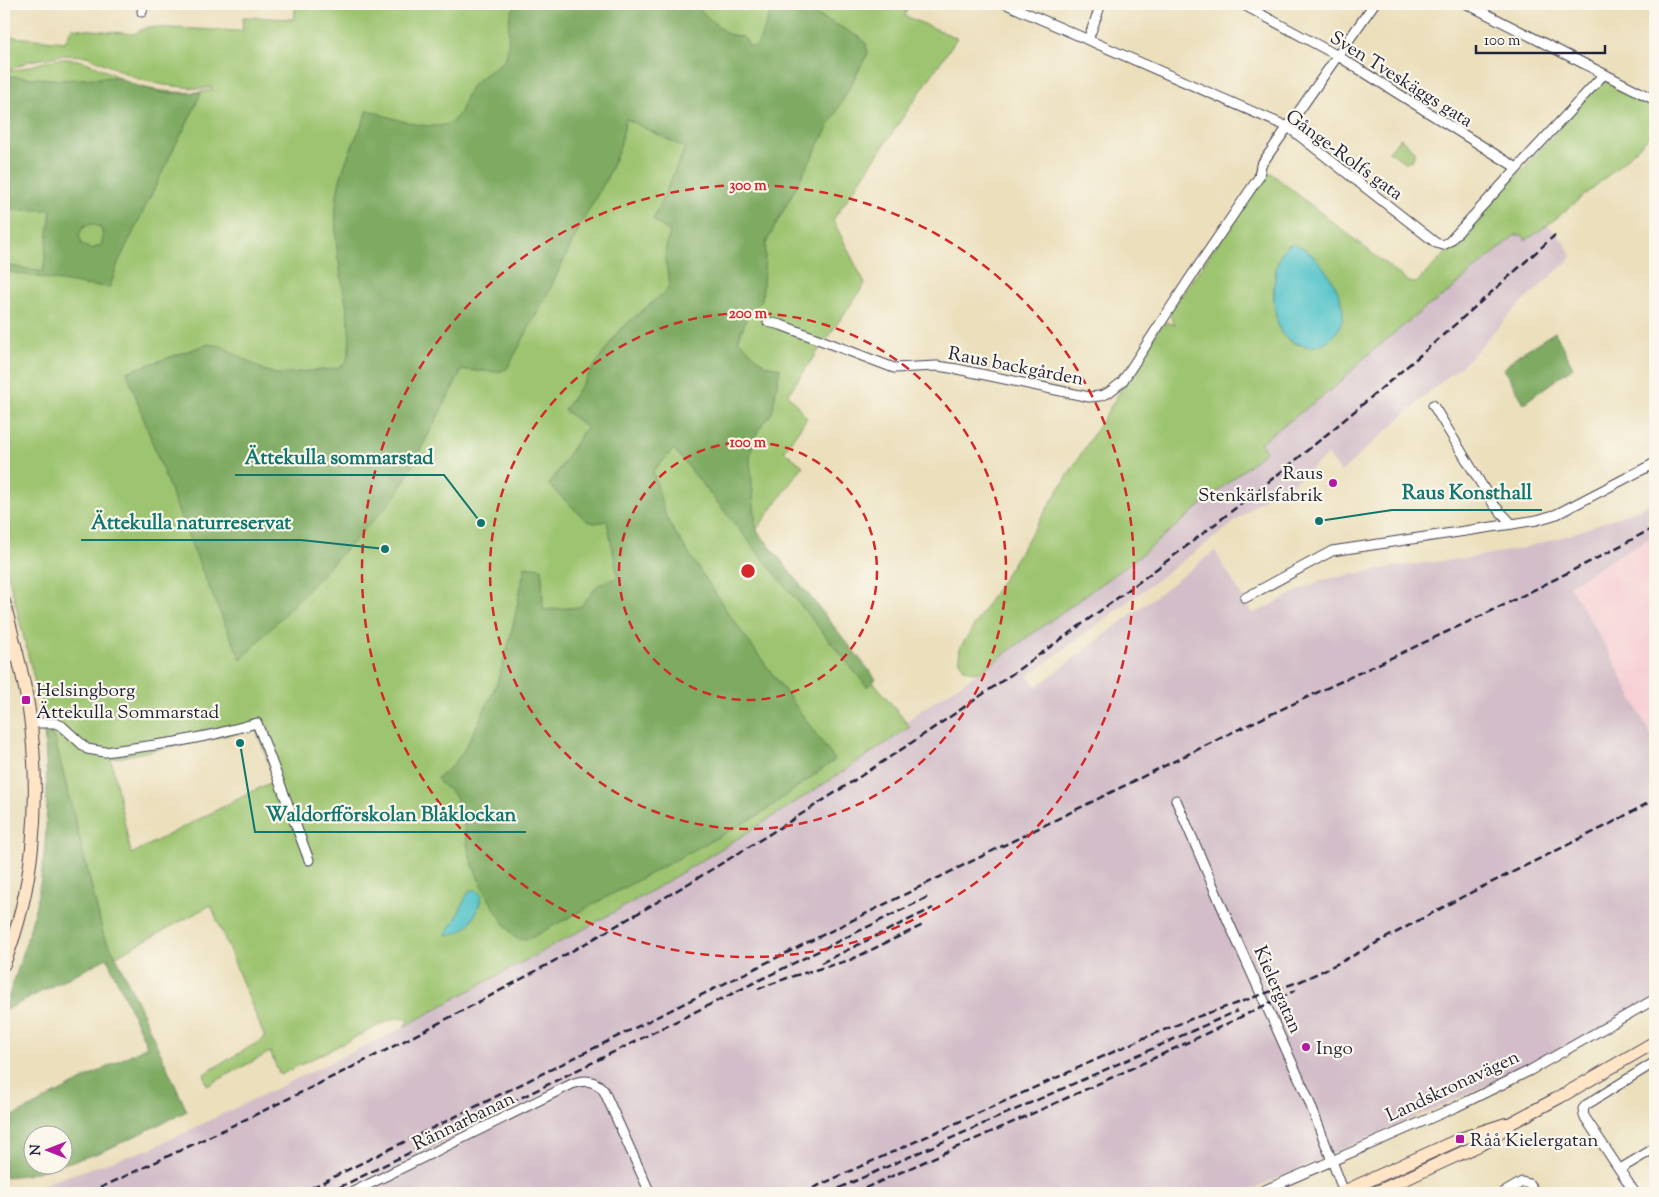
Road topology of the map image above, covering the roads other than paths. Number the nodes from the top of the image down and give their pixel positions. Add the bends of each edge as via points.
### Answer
1 (1006, 4) edge
2 (1102, 4) edge
3 (1242, 4) edge
4 (1374, 4) edge
5 (1467, 4) edge
6 (1088, 40) junction
7 (1338, 56) junction
8 (1604, 74) junction
9 (1655, 100) edge
10 (1288, 127) junction
11 (1517, 168) junction
12 (768, 322) dead end
13 (1433, 405) dead end
14 (1655, 463) edge
15 (1512, 524) junction
16 (1245, 598) dead end
17 (4, 602) edge
18 (17, 654) junction
19 (4, 659) edge
20 (30, 723) junction
21 (1176, 800) dead end
22 (309, 860) dead end
23 (4, 964) edge
24 (1655, 999) edge
25 (1655, 1042) edge
26 (1655, 1064) edge
27 (1511, 1123) junction
28 (1655, 1148) edge
29 (1332, 1160) junction
30 (1620, 1169) junction
31 (351, 1193) edge
32 (650, 1193) edge
33 (1258, 1193) edge
34 (1343, 1193) edge
35 (1375, 1193) edge
36 (1503, 1193) edge
37 (1536, 1193) edge
38 (1636, 1193) edge

1 - 6 street, Gånge-Rolfs gata
2 - 6 street
3 - 7 street, Sven Tveskäggs gata
4 - 7 street, Raus backgården
5 - 8 street
6 - 10 street, Gånge-Rolfs gata
7 - 10 street, Raus backgården
7 - 11 street, Sven Tveskäggs gata
8 - 9 street
8 - 11 street, Gånge-Rolfs gata
10 - 11 street, Gånge-Rolfs gata via 1436,243 1443,245
10 - 12 street, Raus backgården via 1261,165 1259,177 1126,376 1117,388 1100,396 943,367 894,368
13 - 15 street via 1494,505
14 - 15 street via 1557,514
15 - 16 street via 1332,551
17 - 18 main road
18 - 19 street
18 - 20 main road
20 - 22 street via 55,723 87,749 105,752 213,735 257,723
20 - 23 main road via 34,766 32,836 19,918
21 - 29 street, Kielergatan via 1307,1096
24 - 29 street, Landskronavägen via 1529,1071 1456,1107
25 - 27 main road
26 - 30 street via 1586,1105 1583,1112
27 - 34 main road via 1460,1139
27 - 35 main road via 1488,1141
28 - 30 street
29 - 33 street, Landskronavägen
29 - 34 street, Kielergatan
30 - 38 street
31 - 32 street, Rännarbanan via 583,1081 600,1086 604,1091
36 - 37 street via 1522,1182 1529,1184

